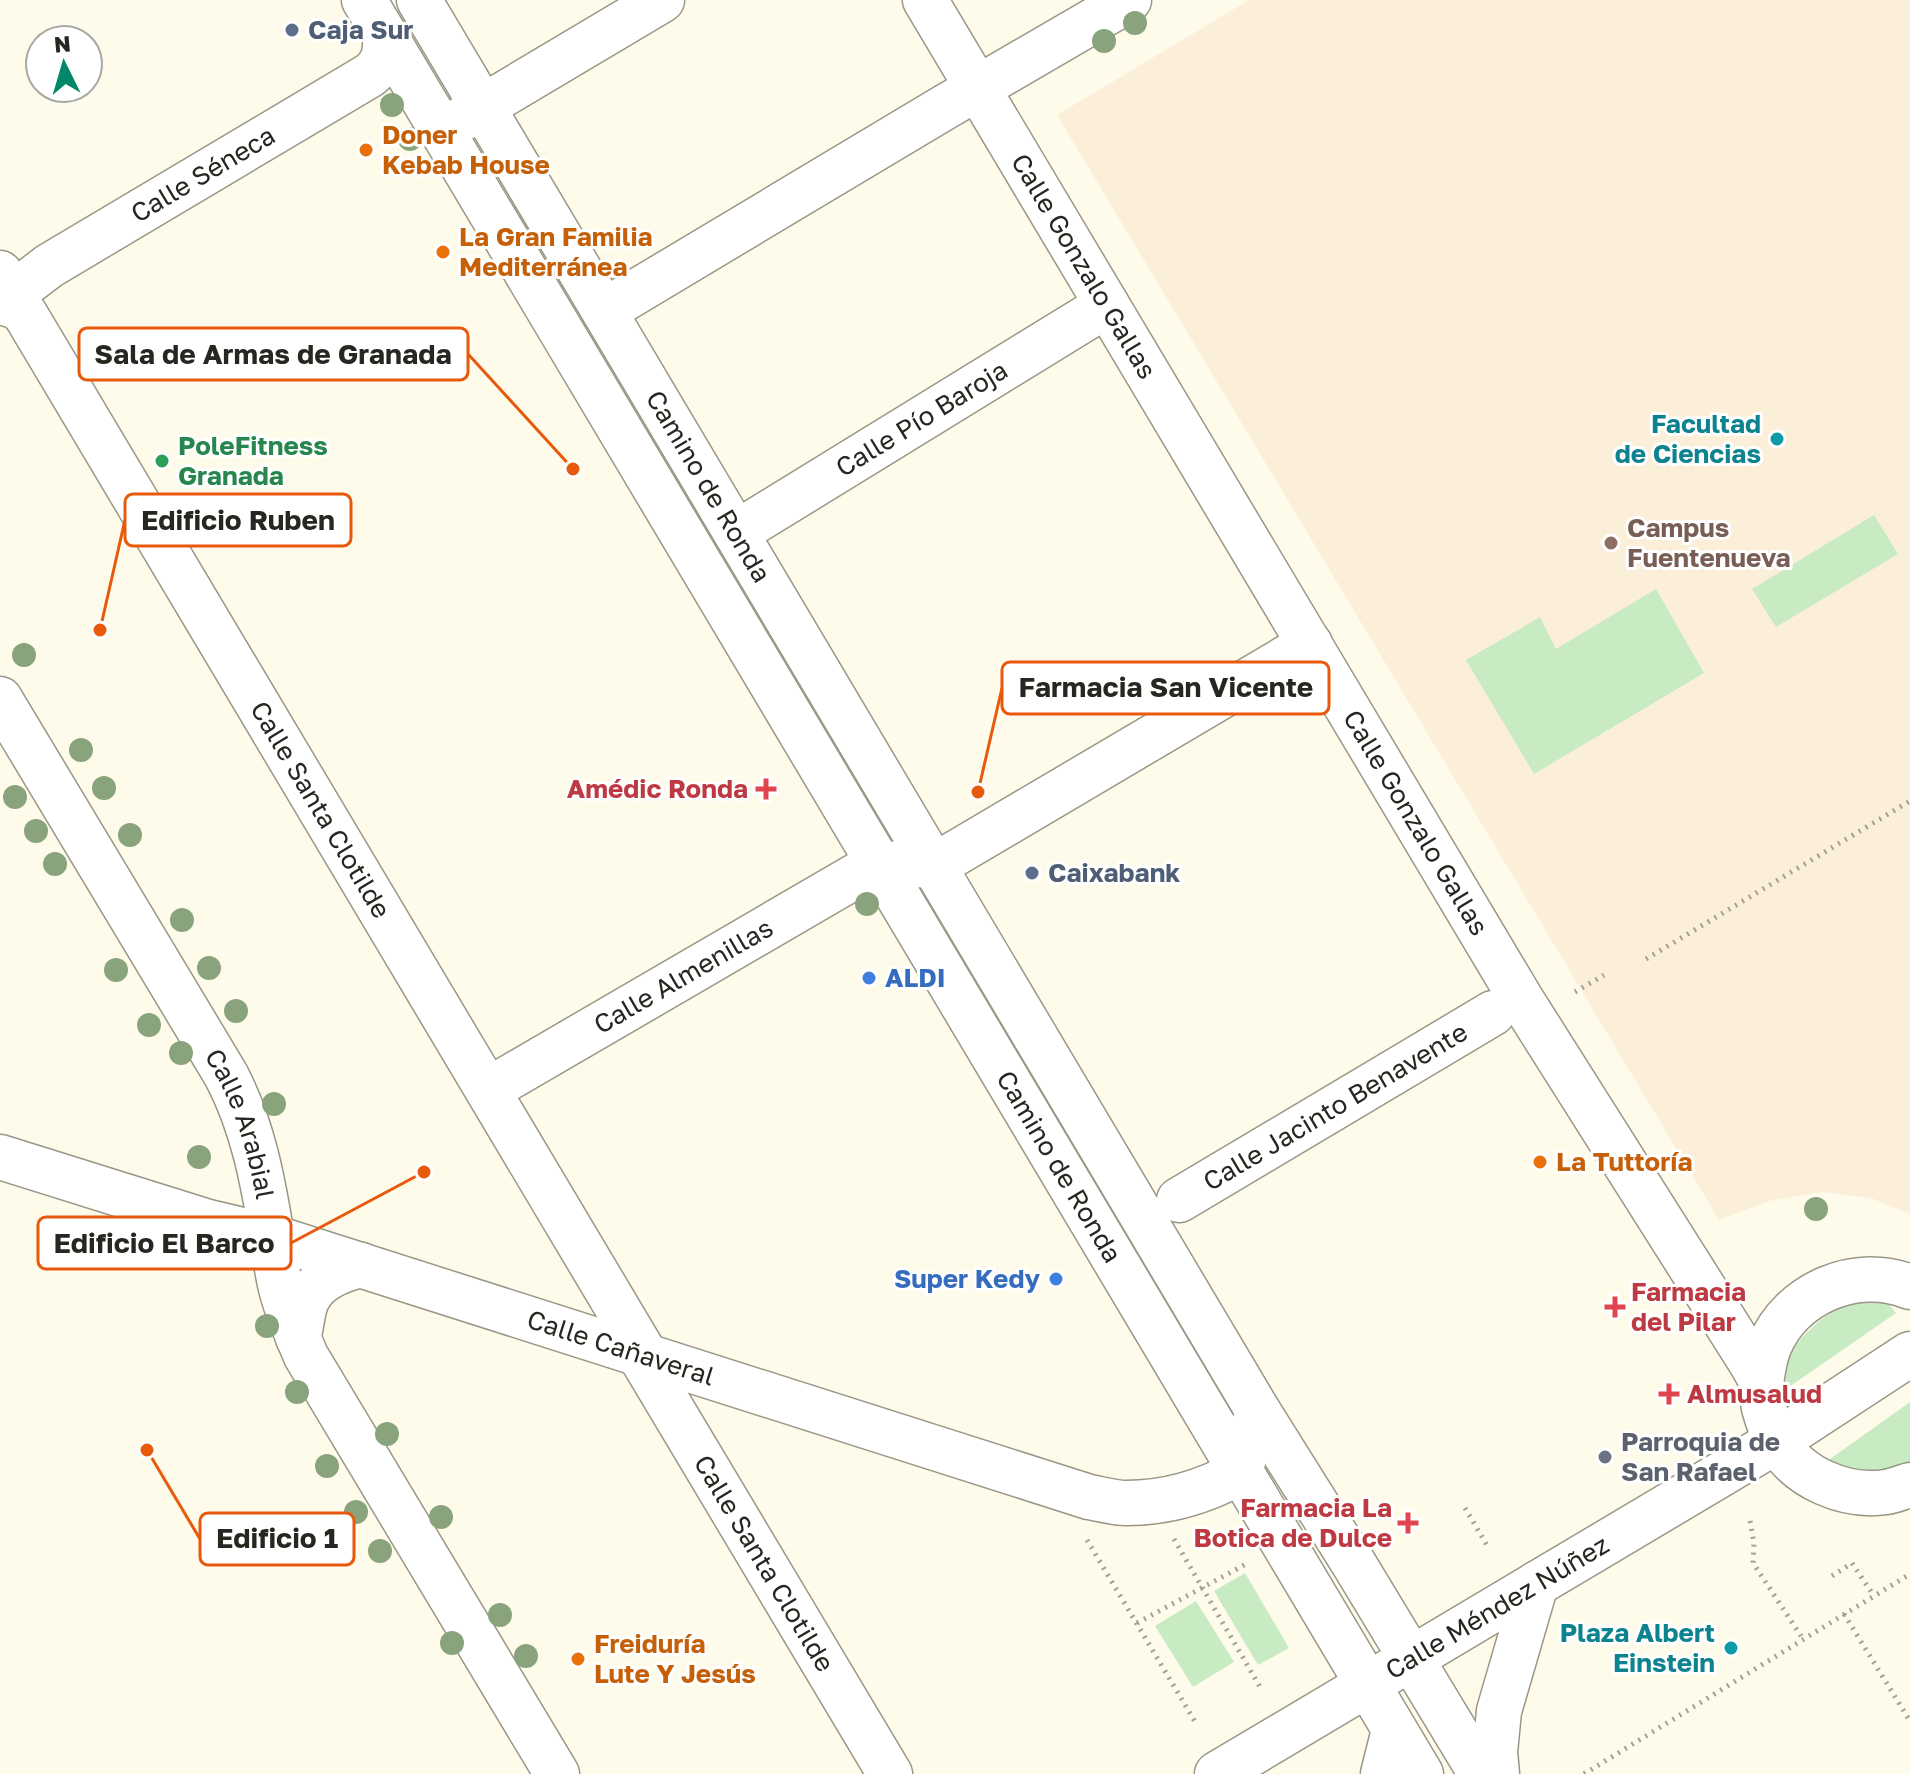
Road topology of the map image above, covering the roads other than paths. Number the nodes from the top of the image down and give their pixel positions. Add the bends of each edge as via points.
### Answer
1 (419, 0) edge
2 (662, 0) edge
3 (925, 0) edge
4 (1129, 0) edge
5 (374, 17) edge
6 (978, 88) junction
7 (483, 107) junction
8 (442, 131) junction
9 (0, 273) edge
10 (0, 302) edge
11 (1107, 305) junction
12 (604, 311) junction
13 (736, 533) junction
14 (1310, 644) junction
15 (0, 699) edge
16 (878, 863) junction
17 (934, 866) junction
18 (1493, 1013) dead end
19 (488, 1090) junction
20 (0, 1157) edge
21 (1179, 1200) dead end
22 (272, 1237) junction
23 (361, 1265) junction
24 (1910, 1287) edge
25 (607, 1290) junction
26 (524, 1317) junction
27 (298, 1338) junction
28 (1910, 1354) edge
29 (642, 1355) junction
30 (1761, 1383) junction
31 (1258, 1411) junction
32 (1777, 1441) junction
33 (1240, 1472) junction
34 (1902, 1496) edge
35 (1536, 1584) junction
36 (1412, 1659) junction
37 (1367, 1685) junction
38 (1394, 1730) junction
39 (557, 1774) edge
40 (890, 1774) edge
41 (1217, 1774) edge
42 (1383, 1774) edge
43 (1421, 1774) edge
44 (1481, 1774) edge
45 (1497, 1774) edge

1 - 7 main road, Camino de Ronda
2 - 7 main road
3 - 6 main road, Calle Gonzalo Gallas
4 - 6 main road
5 - 8 main road, Camino de Ronda
5 - 10 main road, Calle Séneca via 384,58 370,75 49,266
6 - 11 main road, Calle Gonzalo Gallas
6 - 12 main road
7 - 8 main road
7 - 12 main road, Camino de Ronda
8 - 16 main road, Camino de Ronda
9 - 10 main road
10 - 19 main road, Calle Santa Clotilde via 25,314
11 - 13 main road, Calle Pío Baroja
11 - 14 main road, Calle Gonzalo Gallas
12 - 13 main road, Camino de Ronda
13 - 17 main road, Camino de Ronda
14 - 17 main road
14 - 30 main road, Calle Gonzalo Gallas via 1521,999
15 - 22 main road, Calle Arabial via 231,1085 251,1135
16 - 17 main road
16 - 19 main road, Calle Almenillas
16 - 33 main road, Camino de Ronda
17 - 31 main road, Camino de Ronda
18 - 21 main road, Calle Jacinto Benavente
19 - 25 main road, Calle Santa Clotilde
20 - 22 main road, Calle Cañaveral
22 - 23 main road, Calle Cañaveral
22 - 27 main road, Calle Arabial via 281,1291
23 - 26 main road, Calle Cañaveral
23 - 27 main road via 344,1269 317,1287 306,1302
24 - 30 main road via 1877,1279 1844,1282 1815,1294 1777,1330
25 - 26 main road via 557,1316
25 - 29 main road, Calle Santa Clotilde
26 - 29 main road, Calle Cañaveral
27 - 39 main road, Calle Arabial
28 - 32 main road, Calle Méndez Núñez
29 - 33 main road, Calle Cañaveral via 1108,1501 1186,1494
29 - 40 main road, Calle Santa Clotilde
30 - 32 main road, Calle Gonzalo Gallas
31 - 33 main road
31 - 36 main road, Camino de Ronda
32 - 34 main road via 1803,1470 1828,1485
32 - 35 main road, Calle Méndez Núñez
33 - 37 main road, Camino de Ronda
35 - 36 main road, Calle Méndez Núñez
35 - 45 main road via 1499,1711
36 - 37 main road, Calle Méndez Núñez
36 - 44 main road, Camino de Ronda
37 - 38 main road, Camino de Ronda
37 - 41 main road, Calle Méndez Núñez
38 - 42 main road
38 - 43 main road, Camino de Ronda

